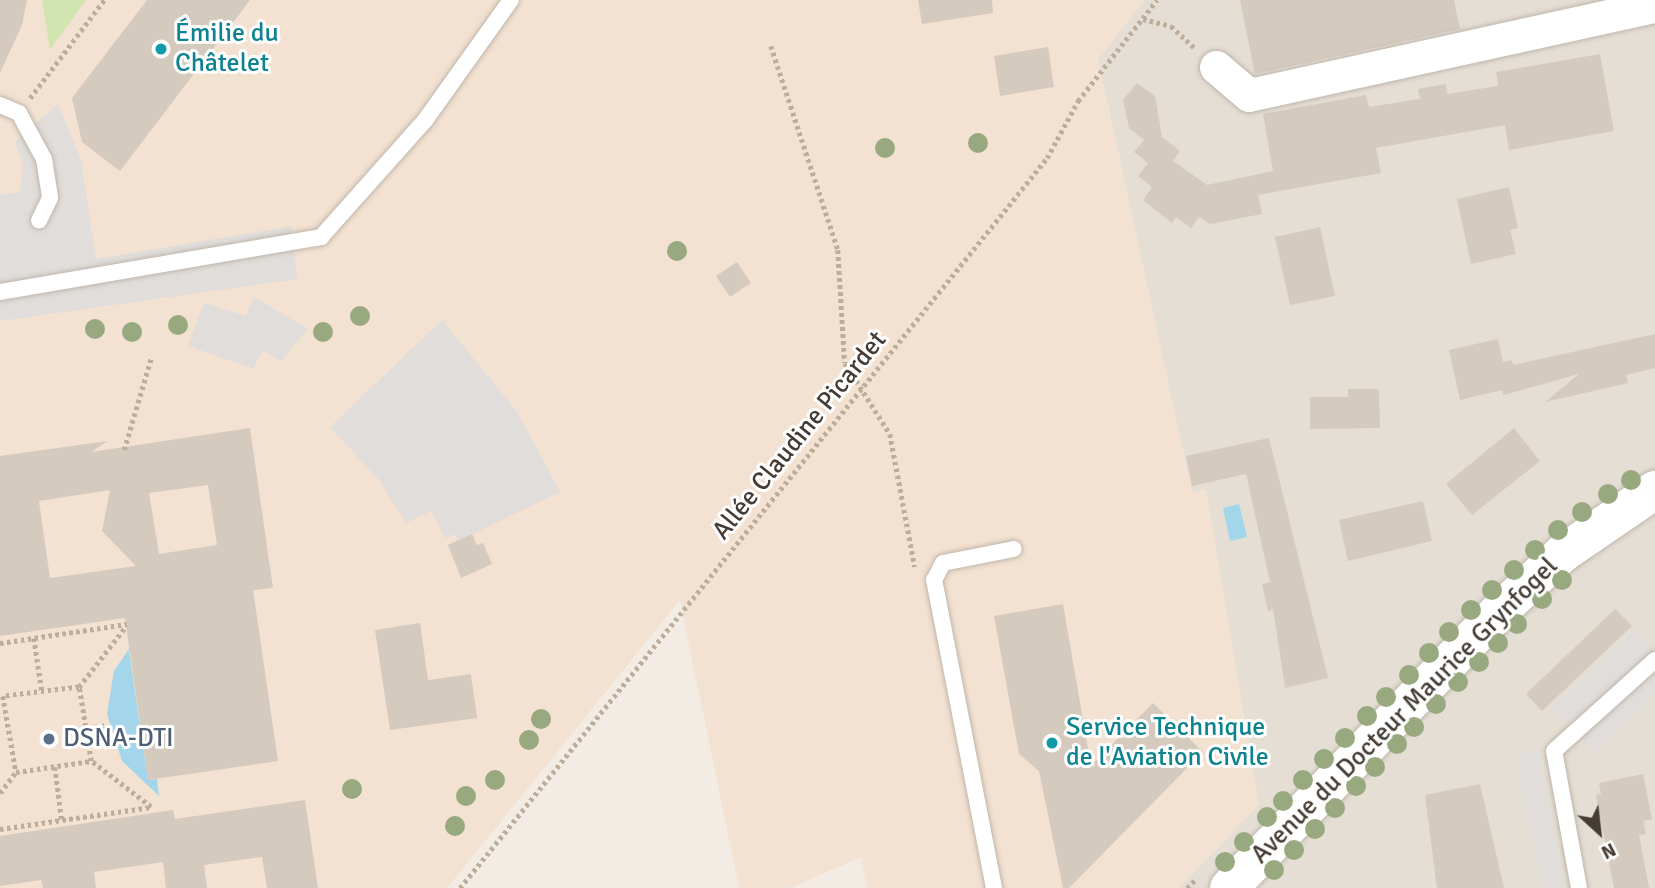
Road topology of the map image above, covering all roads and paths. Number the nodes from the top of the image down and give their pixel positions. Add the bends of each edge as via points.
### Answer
1 (104, 0) edge
2 (511, 0) edge
3 (1157, 0) edge
4 (1655, 6) edge
5 (1143, 19) junction
6 (771, 46) dead end
7 (1216, 67) joint
8 (0, 106) edge
9 (19, 113) junction
10 (39, 221) dead end
11 (0, 292) edge
12 (151, 358) dead end
13 (863, 388) junction
14 (124, 450) dead end
15 (1655, 490) edge
16 (1014, 549) dead end
17 (937, 598) junction
18 (34, 638) junction
19 (0, 643) edge
20 (1655, 660) edge
21 (79, 687) junction
22 (42, 691) junction
23 (2, 695) edge
24 (108, 725) dead end
25 (87, 728) junction
26 (10, 733) junction
27 (0, 735) edge
28 (91, 761) junction
29 (55, 767) junction
30 (16, 772) junction
31 (0, 793) edge
32 (62, 820) junction
33 (0, 829) edge
34 (460, 888) edge
35 (994, 888) edge
36 (1229, 888) edge
37 (1579, 888) edge

1 - 9 path
2 - 11 lane via 426,118 321,237
3 - 5 path, Allée Claudine Picardet
4 - 7 street via 1249,95
5 - 7 path via 1171,26
5 - 13 path, Allée Claudine Picardet via 1078,101 1047,158
6 - 13 path via 838,250 845,363
8 - 9 lane
9 - 10 lane via 44,159 50,198
12 - 14 path
13 - 17 path via 890,433 922,601
13 - 34 path, Allée Claudine Picardet
15 - 36 street, Avenue du Docteur Maurice Grynfogel via 1563,553 1496,614
16 - 17 lane via 943,563 934,580
17 - 35 lane
18 - 19 path
18 - 21 path via 127,624
18 - 22 path
20 - 37 lane via 1554,751
21 - 22 path
21 - 25 path
22 - 23 path
23 - 26 path
24 - 25 path
25 - 28 path
26 - 27 path
26 - 30 path
28 - 29 path
28 - 32 path via 151,807
29 - 30 path
29 - 32 path
30 - 31 path
32 - 33 path

